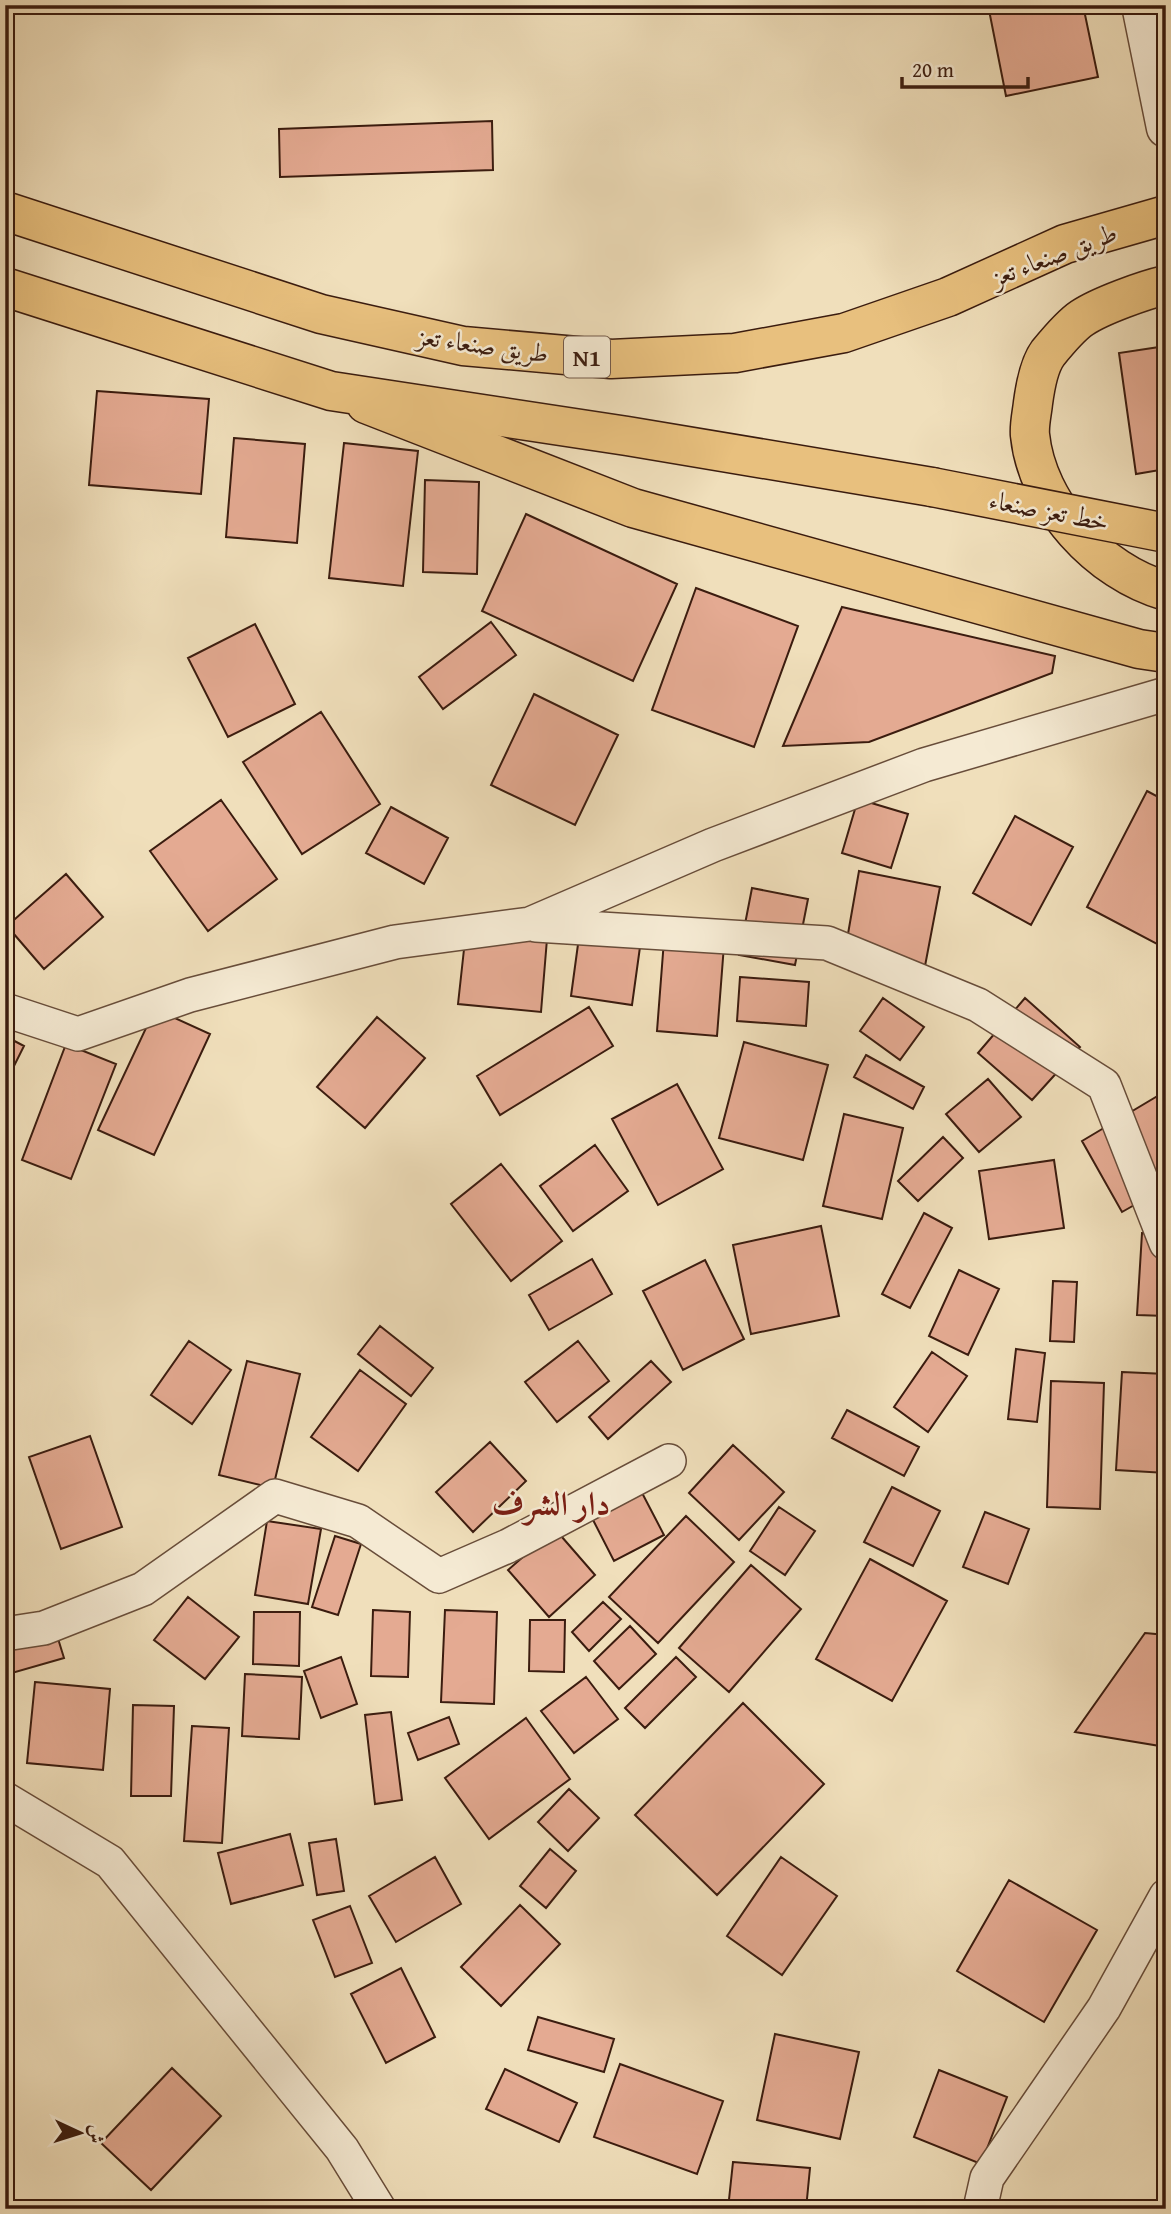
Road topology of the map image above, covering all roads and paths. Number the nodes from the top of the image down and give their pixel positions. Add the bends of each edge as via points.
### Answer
1 (1141, 5) edge
2 (1166, 128) edge
3 (5, 211) edge
4 (1166, 215) edge
5 (1166, 285) edge
6 (5, 287) edge
7 (331, 391) junction
8 (1166, 533) edge
9 (1166, 592) edge
10 (1166, 653) edge
11 (1166, 694) edge
12 (530, 925) junction
13 (5, 1010) edge
14 (1166, 1243) edge
15 (669, 1461) dead end
16 (5, 1634) edge
17 (5, 1799) edge
18 (1166, 1896) edge
19 (379, 2209) edge
20 (979, 2209) edge

1 - 2 street
3 - 4 main road, طريق صنعاء تعز / N1 via 321,314 463,346 611,359 735,353 844,332 948,297 1065,244
5 - 9 main road via 1082,318 1047,354 1035,388 1030,433 1035,463 1069,526 1118,568
6 - 7 main road
7 - 8 main road, خط تعز صنعاء, bridge via 932,487
7 - 10 main road via 633,509
11 - 12 street via 924,765 713,845
12 - 13 street via 395,942 190,995 78,1034
12 - 14 street via 827,943 978,1005 1104,1085
15 - 16 street via 508,1546 439,1576 358,1521 275,1496 143,1589 44,1628
17 - 19 street via 110,1862 342,2149
18 - 20 street via 1104,2008 986,2178

